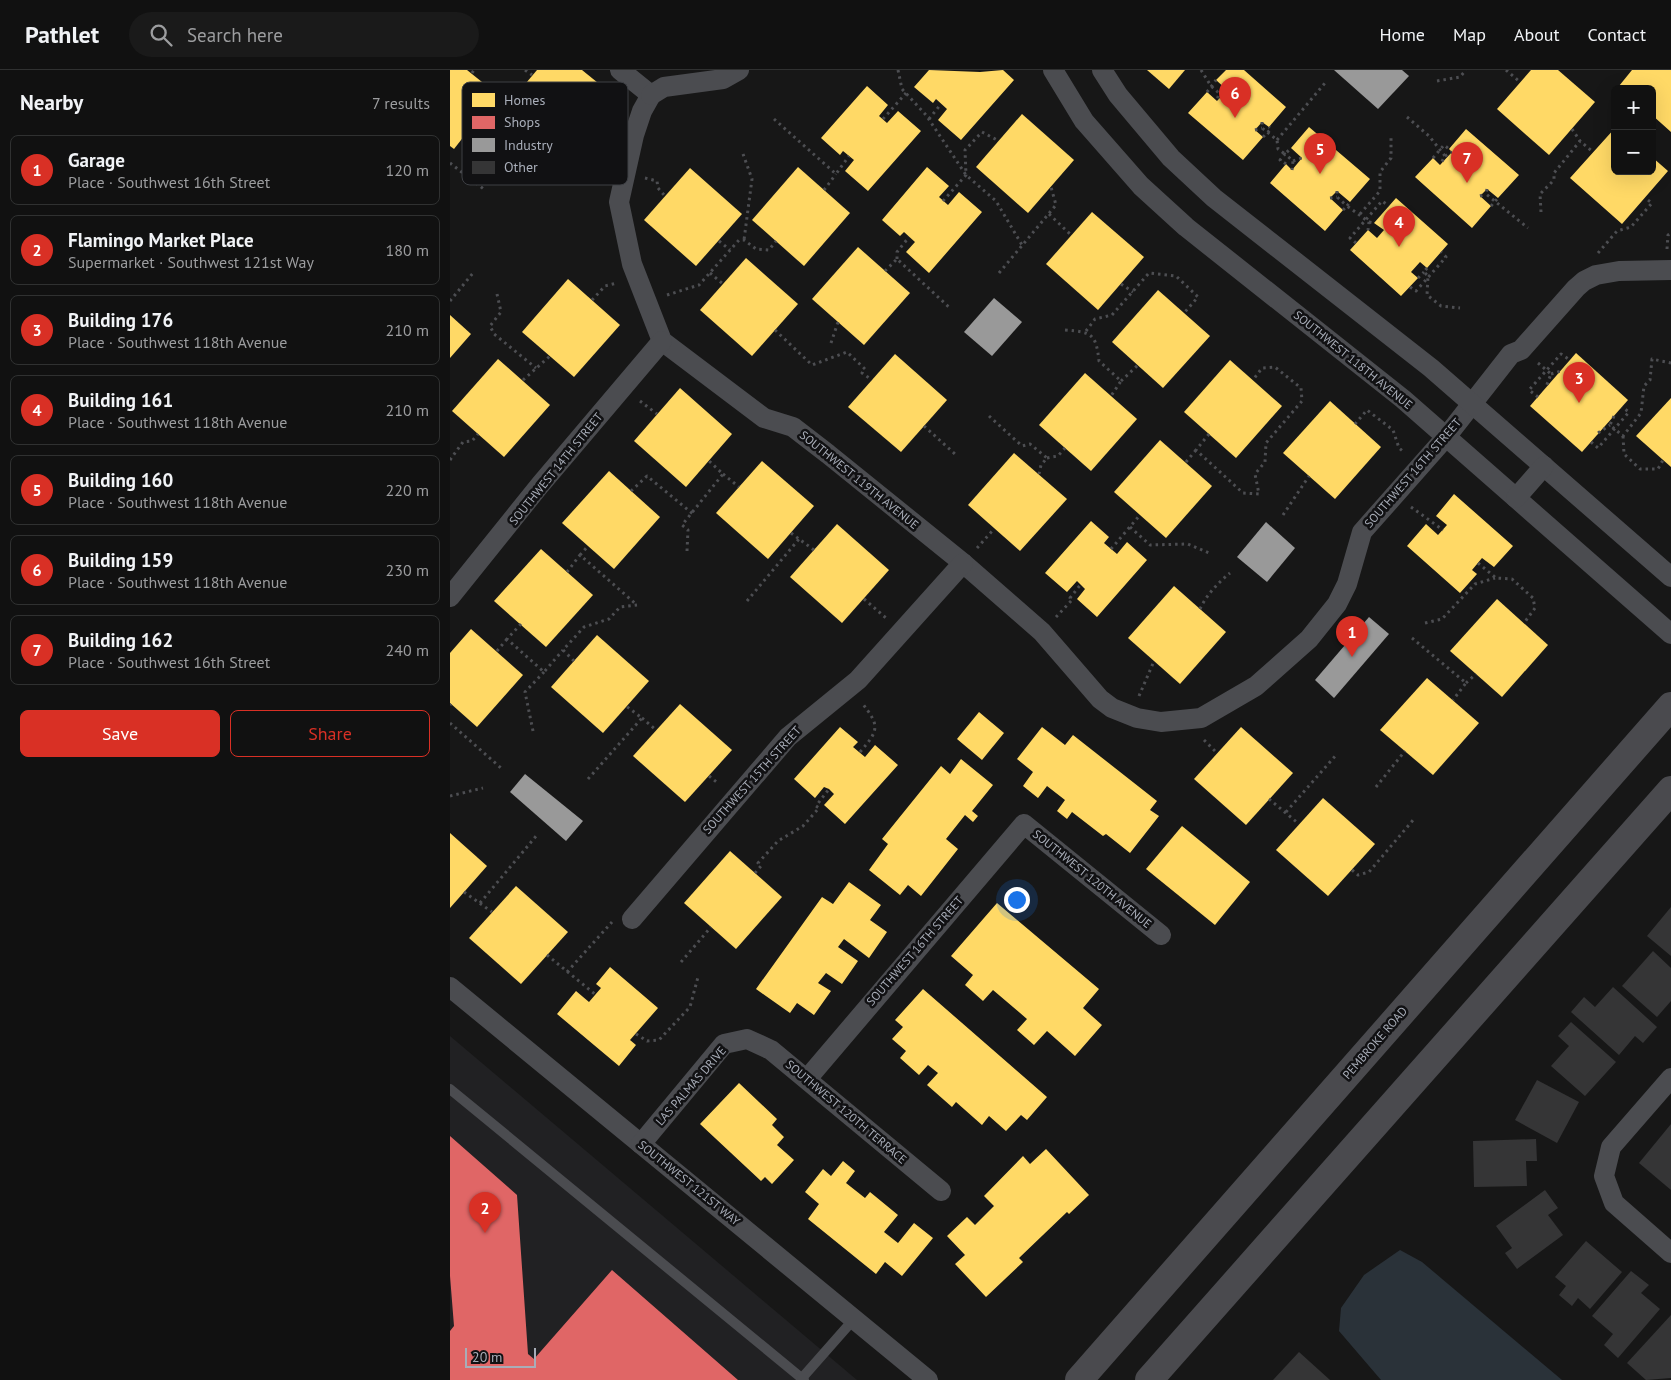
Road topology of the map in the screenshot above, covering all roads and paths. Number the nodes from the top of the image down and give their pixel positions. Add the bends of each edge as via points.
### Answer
1 (525, 70) edge
2 (620, 70) edge
3 (739, 70) edge
4 (898, 70) edge
5 (1052, 70) edge
6 (1102, 70) edge
7 (1202, 70) edge
8 (1466, 70) edge
9 (1506, 70) edge
10 (532, 75) dead end
11 (1216, 80) dead end
12 (1437, 81) dead end
13 (1520, 82) dead end
14 (1325, 83) dead end
15 (1211, 86) junction
16 (1227, 90) dead end
17 (1207, 92) dead end
18 (1219, 93) junction
19 (906, 94) junction
20 (651, 95) junction
21 (1217, 101) dead end
22 (941, 104) dead end
23 (1407, 117) dead end
24 (774, 119) dead end
25 (883, 119) dead end
26 (929, 119) junction
27 (1262, 122) dead end
28 (1262, 128) junction
29 (1269, 128) dead end
30 (1572, 129) dead end
31 (1255, 130) dead end
32 (628, 133) edge
33 (1268, 133) junction
34 (634, 135) junction
35 (1392, 136) dead end
36 (1263, 137) dead end
37 (999, 140) dead end
38 (1277, 140) junction
39 (1580, 141) junction
40 (1290, 148) dead end
41 (1439, 150) junction
42 (1593, 152) dead end
43 (743, 154) dead end
44 (1285, 154) junction
45 (849, 156) dead end
46 (1445, 156) junction
47 (1302, 158) dead end
48 (1433, 158) dead end
49 (1293, 161) junction
50 (450, 162) edge
51 (1286, 164) dead end
52 (1440, 165) dead end
53 (628, 168) edge
54 (1292, 170) dead end
55 (462, 172) edge
56 (628, 173) edge
57 (836, 174) junction
58 (966, 175) junction
59 (479, 185) edge
60 (624, 185) edge
61 (1051, 187) dead end
62 (1488, 189) dead end
63 (485, 190) dead end
64 (824, 190) dead end
65 (1337, 190) dead end
66 (1486, 194) junction
67 (665, 196) dead end
68 (1480, 196) dead end
69 (1337, 197) junction
70 (1330, 198) dead end
71 (1645, 198) dead end
72 (1497, 200) junction
73 (943, 201) dead end
74 (1349, 204) junction
75 (1388, 206) dead end
76 (1491, 206) dead end
77 (1344, 210) dead end
78 (1541, 212) dead end
79 (1049, 214) junction
80 (1360, 214) junction
81 (1368, 220) junction
82 (1374, 223) dead end
83 (1528, 228) dead end
84 (1368, 230) dead end
85 (1071, 235) dead end
86 (910, 237) dead end
87 (719, 240) dead end
88 (744, 240) junction
89 (776, 241) dead end
90 (1356, 243) dead end
91 (1022, 245) junction
92 (730, 250) junction
93 (1441, 252) dead end
94 (897, 259) junction
95 (1592, 259) dead end
96 (1427, 268) dead end
97 (1671, 270) edge
98 (885, 271) dead end
99 (1424, 272) junction
100 (473, 273) dead end
101 (710, 273) junction
102 (999, 273) dead end
103 (1428, 276) junction
104 (637, 277) junction
105 (1418, 278) dead end
106 (723, 284) dead end
107 (1122, 284) dead end
108 (1410, 286) dead end
109 (1132, 292) junction
110 (497, 294) dead end
111 (592, 300) dead end
112 (450, 301) edge
113 (647, 302) junction
114 (952, 308) dead end
115 (1460, 308) dead end
116 (1184, 313) dead end
117 (838, 322) dead end
118 (775, 330) dead end
119 (1065, 330) dead end
120 (1086, 331) junction
121 (662, 341) junction
122 (831, 343) dead end
123 (550, 356) dead end
124 (1570, 360) dead end
125 (1671, 363) edge
126 (1138, 365) dead end
127 (536, 368) junction
128 (1545, 370) junction
129 (1561, 371) dead end
130 (1551, 374) junction
131 (522, 380) dead end
132 (872, 380) dead end
133 (1253, 380) dead end
134 (1121, 381) junction
135 (1546, 387) dead end
136 (1111, 396) dead end
137 (1538, 397) dead end
138 (1473, 405) junction
139 (1622, 407) dead end
140 (989, 416) dead end
141 (1614, 416) dead end
142 (1355, 424) dead end
143 (1610, 425) junction
144 (924, 426) dead end
145 (1615, 429) junction
146 (1598, 433) dead end
147 (478, 434) dead end
148 (1209, 434) dead end
149 (1623, 436) junction
150 (1446, 437) junction
151 (1591, 442) dead end
152 (1065, 448) dead end
153 (1196, 450) junction
154 (955, 454) dead end
155 (1047, 458) junction
156 (450, 460) edge
157 (1662, 460) dead end
158 (709, 461) dead end
159 (1186, 462) dead end
160 (1422, 466) junction
161 (1544, 466) junction
162 (722, 474) junction
163 (1039, 474) dead end
164 (1309, 476) dead end
165 (739, 486) dead end
166 (632, 491) dead end
167 (1396, 492) junction
168 (1516, 498) junction
169 (693, 514) junction
170 (1140, 515) dead end
171 (1283, 515) dead end
172 (1130, 527) junction
173 (1443, 530) dead end
174 (791, 532) dead end
175 (800, 540) junction
176 (588, 546) dead end
177 (1111, 549) dead end
178 (814, 550) dead end
179 (687, 551) dead end
180 (1209, 553) dead end
181 (580, 555) junction
182 (963, 563) junction
183 (1478, 563) dead end
184 (567, 572) dead end
185 (1230, 573) dead end
186 (1671, 577) edge
187 (1496, 578) junction
188 (1081, 584) dead end
189 (450, 598) edge
190 (747, 601) dead end
191 (1200, 609) dead end
192 (1425, 623) dead end
193 (520, 624) dead end
194 (1524, 624) dead end
195 (1042, 632) junction
196 (1671, 634) edge
197 (1412, 638) dead end
198 (507, 639) junction
199 (563, 650) junction
200 (497, 651) dead end
201 (574, 661) dead end
202 (1154, 661) dead end
203 (544, 672) junction
204 (1476, 674) dead end
205 (1466, 683) junction
206 (848, 688) junction
207 (1453, 700) dead end
208 (626, 706) dead end
209 (1671, 706) edge
210 (1133, 717) junction
211 (642, 718) junction
212 (450, 723) edge
213 (656, 730) dead end
214 (533, 731) dead end
215 (1405, 751) dead end
216 (860, 752) dead end
217 (1337, 754) dead end
218 (501, 768) dead end
219 (588, 779) dead end
220 (1376, 787) dead end
221 (483, 788) dead end
222 (829, 789) dead end
223 (1671, 790) edge
224 (450, 796) edge
225 (1270, 799) dead end
226 (1286, 812) junction
227 (1414, 819) dead end
228 (1024, 824) joint
229 (1300, 824) dead end
230 (536, 835) dead end
231 (1352, 870) dead end
232 (755, 873) dead end
233 (464, 892) dead end
234 (480, 903) junction
235 (492, 912) dead end
236 (624, 917) joint
237 (711, 927) dead end
238 (1161, 935) dead end
239 (547, 955) dead end
240 (681, 962) dead end
241 (567, 972) junction
242 (698, 977) dead end
243 (450, 987) edge
244 (596, 995) dead end
245 (636, 1034) dead end
246 (747, 1039) joint
247 (1671, 1078) edge
248 (807, 1079) junction
249 (450, 1089) edge
250 (641, 1144) junction
251 (941, 1191) dead end
252 (1671, 1252) edge
253 (854, 1319) junction
254 (803, 1379) edge
255 (928, 1380) edge
256 (1078, 1380) edge
257 (1149, 1380) edge

1 - 10 path
2 - 20 street
3 - 20 street via 723,79 664,87
4 - 19 path
5 - 150 street, SOUTHWEST 118TH AVENUE via 1084,120 1148,192 1186,227 1403,399
6 - 138 street via 1118,95 1170,158 1214,198 1431,368
7 - 15 path
8 - 12 path via 1460,77
9 - 13 path
11 - 15 path
14 - 38 path
15 - 17 path
15 - 18 path
16 - 18 path
18 - 21 path
19 - 25 path
19 - 26 path
20 - 34 street
22 - 26 path
23 - 41 path via 1429,136
24 - 57 path
26 - 58 path
27 - 28 path
28 - 31 path
28 - 33 path
29 - 33 path
30 - 39 path
32 - 34 path
33 - 36 path
33 - 38 path
34 - 53 street
35 - 80 path via 1391,158 1380,172 1380,191
37 - 58 path via 982,132 965,150
38 - 44 path via 1278,148
39 - 42 path
39 - 78 path via 1554,173 1554,180 1540,194
40 - 44 path
41 - 46 path
41 - 46 path via 1444,145 1450,150
41 - 48 path
43 - 88 path via 752,179
44 - 49 path
44 - 51 path via 1280,160
45 - 57 path
46 - 52 path
47 - 49 path
49 - 54 path
50 - 55 path
56 - 67 path via 657,181
57 - 64 path
58 - 73 path
58 - 91 path via 996,200
59 - 63 path
60 - 104 street via 619,202
61 - 79 path via 1056,205
62 - 66 path
65 - 69 path
66 - 68 path
66 - 72 path
69 - 70 path
69 - 74 path
71 - 95 path via 1652,202 1631,227 1617,230
72 - 76 path
72 - 83 path
74 - 77 path
74 - 80 path
75 - 81 path via 1382,202
79 - 85 path
79 - 91 path
80 - 81 path
81 - 82 path
81 - 84 path
81 - 90 path via 1350,238
86 - 94 path via 897,252
87 - 92 path
88 - 89 path via 756,249 769,250
88 - 92 path via 739,240
91 - 102 path
92 - 101 path
93 - 103 path via 1446,257
94 - 98 path
94 - 114 path
96 - 99 path
97 - 138 street, SOUTHWEST 16TH STREET via 1618,271 1584,281 1521,350 1512,354
99 - 103 path
99 - 105 path
100 - 112 path
101 - 106 path
101 - 113 path via 699,285
103 - 108 path via 1416,291
103 - 115 path via 1427,295 1441,306
104 - 111 path via 605,286
104 - 113 street
107 - 109 path
109 - 116 path via 1149,273 1176,276 1198,297
109 - 120 path via 1112,315 1095,319
110 - 127 path via 501,312 490,326 494,334
113 - 121 street
117 - 122 path
118 - 132 path via 812,365 848,352 865,368 862,373
119 - 120 path
120 - 134 path via 1097,342 1099,361
121 - 182 street, SOUTHWEST 119TH AVENUE via 764,418 793,427
121 - 189 street, SOUTHWEST 14TH STREET
123 - 127 path
124 - 128 path via 1561,354
125 - 149 path via 1652,359 1641,413
126 - 134 path
127 - 131 path
128 - 130 path
128 - 137 path via 1529,390
129 - 130 path
130 - 135 path
133 - 153 path via 1262,368 1275,367 1301,388 1302,401 1266,443 1265,462 1255,474 1259,494 1243,493
134 - 136 path
138 - 150 street, SOUTHWEST 16TH STREET
138 - 161 street
139 - 145 path via 1629,412
140 - 155 path via 1022,446 1030,444
141 - 143 path
142 - 160 path via 1367,410 1393,430 1399,448
143 - 145 path
143 - 146 path
144 - 154 path
145 - 149 path
145 - 151 path via 1598,448
147 - 156 path via 472,441 463,442
148 - 153 path
149 - 157 path via 1624,454 1640,469 1658,469
150 - 160 street, SOUTHWEST 16TH STREET
150 - 168 street, SOUTHWEST 118TH AVENUE
152 - 155 path via 1058,456
153 - 159 path
155 - 163 path
158 - 162 path
160 - 167 street, SOUTHWEST 16TH STREET
161 - 168 street
161 - 186 street
162 - 165 path
162 - 169 path
164 - 171 path
166 - 169 path via 647,476
167 - 173 path via 1419,514
167 - 210 street, SOUTHWEST 16TH STREET via 1362,532 1348,584 1337,604 1309,639 1280,666 1256,686 1201,718 1161,722
168 - 196 street, SOUTHWEST 118TH AVENUE
169 - 179 path via 682,526 688,530
170 - 172 path
172 - 177 path
172 - 180 path via 1150,545 1188,544
174 - 175 path
175 - 178 path
175 - 190 path
176 - 181 path
181 - 184 path
181 - 199 path via 637,605 620,607 609,618 584,627
182 - 195 street, SOUTHWEST 119TH AVENUE
182 - 206 street, SOUTHWEST 15TH STREET via 905,630
183 - 187 path
185 - 191 path via 1205,599
187 - 192 path via 1475,584 1442,619
187 - 194 path via 1512,579 1533,598 1535,608
188 - 195 path via 1070,598 1072,600
193 - 198 path
195 - 210 street, SOUTHWEST 119TH AVENUE via 1100,699
197 - 205 path
198 - 200 path
198 - 203 path
199 - 201 path
199 - 203 path
202 - 210 path via 1135,704
203 - 214 path via 525,692
204 - 205 path
205 - 207 path
206 - 216 path via 874,718 876,729 873,737
206 - 236 street, SOUTHWEST 15TH STREET via 788,737
208 - 211 path
209 - 256 main road, PEMBROKE ROAD
211 - 213 path
211 - 219 path
212 - 218 path
215 - 220 path
217 - 226 path
221 - 224 path
222 - 232 path via 816,806 819,808 803,826 778,841 758,863 761,866
223 - 257 main road
225 - 226 path
226 - 229 path
227 - 231 path via 1369,872 1358,875
228 - 238 street, SOUTHWEST 120TH AVENUE
228 - 248 street, SOUTHWEST 16TH STREET
230 - 234 path
233 - 234 path
234 - 235 path
236 - 241 path via 612,922
237 - 240 path
239 - 241 path
241 - 244 path
242 - 245 path via 690,1007 659,1040 647,1041
243 - 250 street, SOUTHWEST 121ST WAY
246 - 248 street, SOUTHWEST 120TH TERRACE via 771,1050
246 - 250 street, LAS PALMAS DRIVE via 724,1044
247 - 252 street via 1611,1147 1604,1176 1614,1202
248 - 251 street, SOUTHWEST 120TH TERRACE
249 - 254 lane
250 - 253 street, SOUTHWEST 121ST WAY
253 - 254 lane
253 - 255 street, SOUTHWEST 121ST WAY

